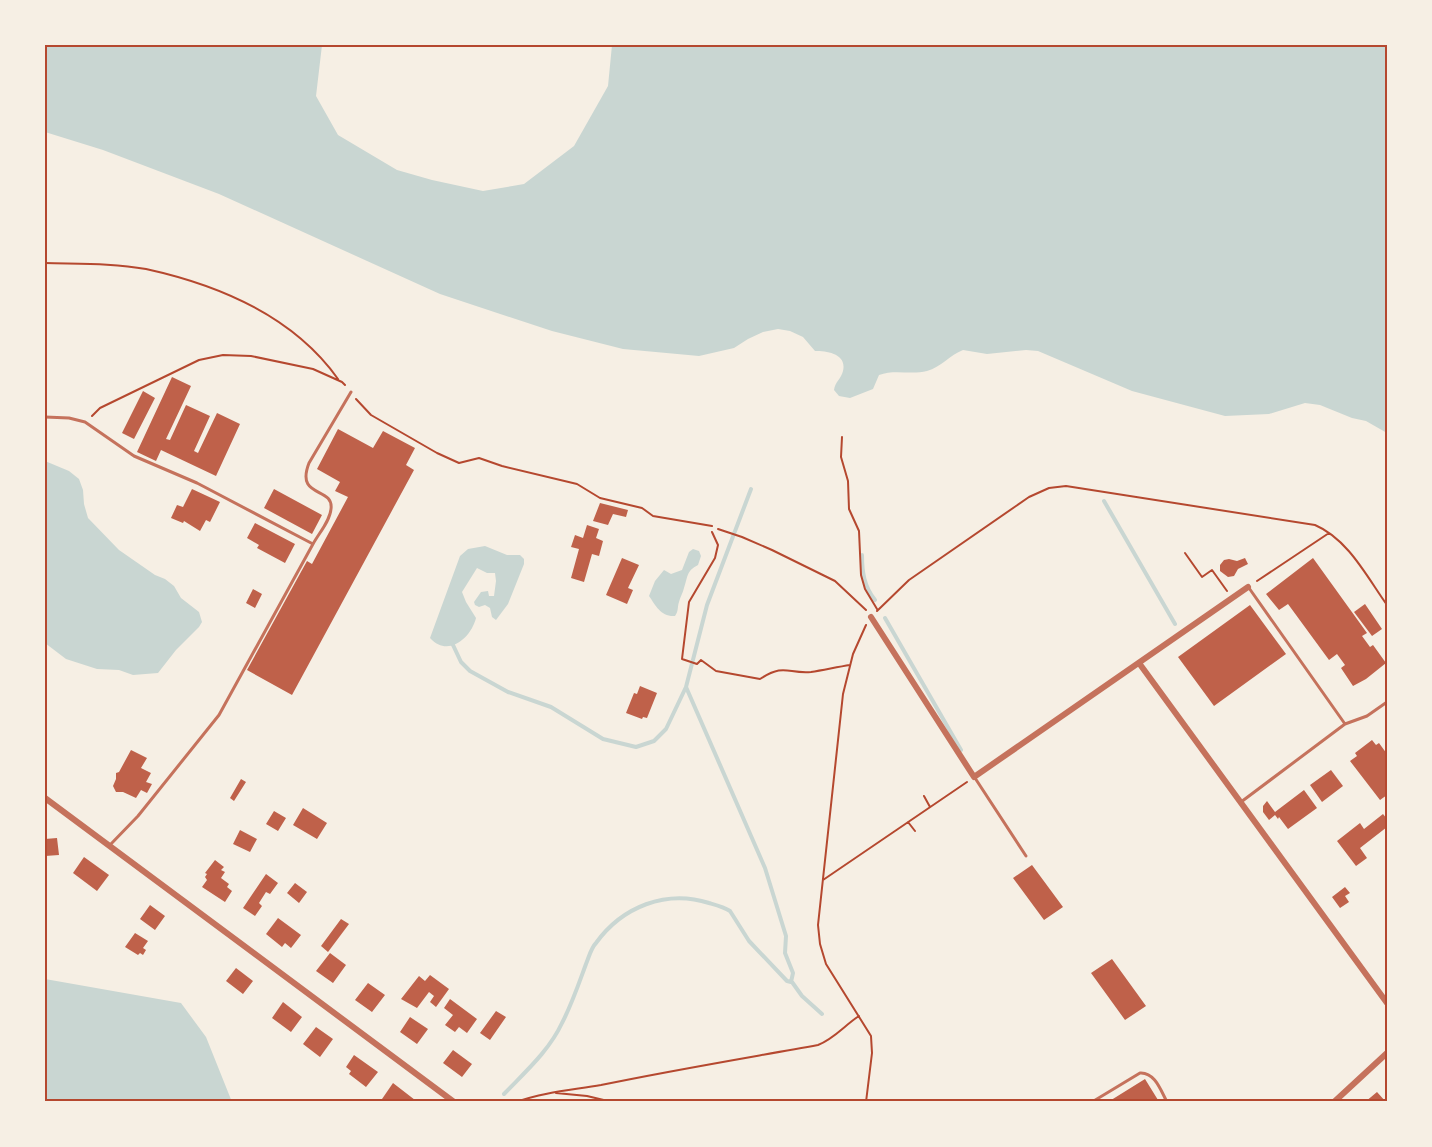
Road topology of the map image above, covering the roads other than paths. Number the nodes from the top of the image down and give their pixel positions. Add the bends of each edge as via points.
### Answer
1 (351, 392) road end
2 (45, 417) edge
3 (313, 544) junction
4 (1248, 587) joint
5 (872, 617) road end
6 (1139, 663) junction
7 (1387, 702) edge
8 (1345, 724) junction
9 (974, 777) junction
10 (45, 798) edge
11 (1240, 802) junction
12 (109, 846) junction
13 (1026, 856) dead end
14 (1387, 1002) edge
15 (1387, 1053) edge
16 (453, 1102) edge
17 (1092, 1102) edge
18 (1167, 1102) edge
19 (1334, 1102) edge

1 - 3 lane via 305,473 308,486 331,503
2 - 3 lane via 85,422 134,456 197,483
3 - 12 lane via 219,715 165,784
4 - 6 street
4 - 8 lane
5 - 9 street
6 - 9 street
6 - 11 street
7 - 8 lane via 1367,716
8 - 11 lane
9 - 13 lane
10 - 12 street
11 - 14 street
12 - 16 street
15 - 19 street
17 - 18 lane via 1145,1072

